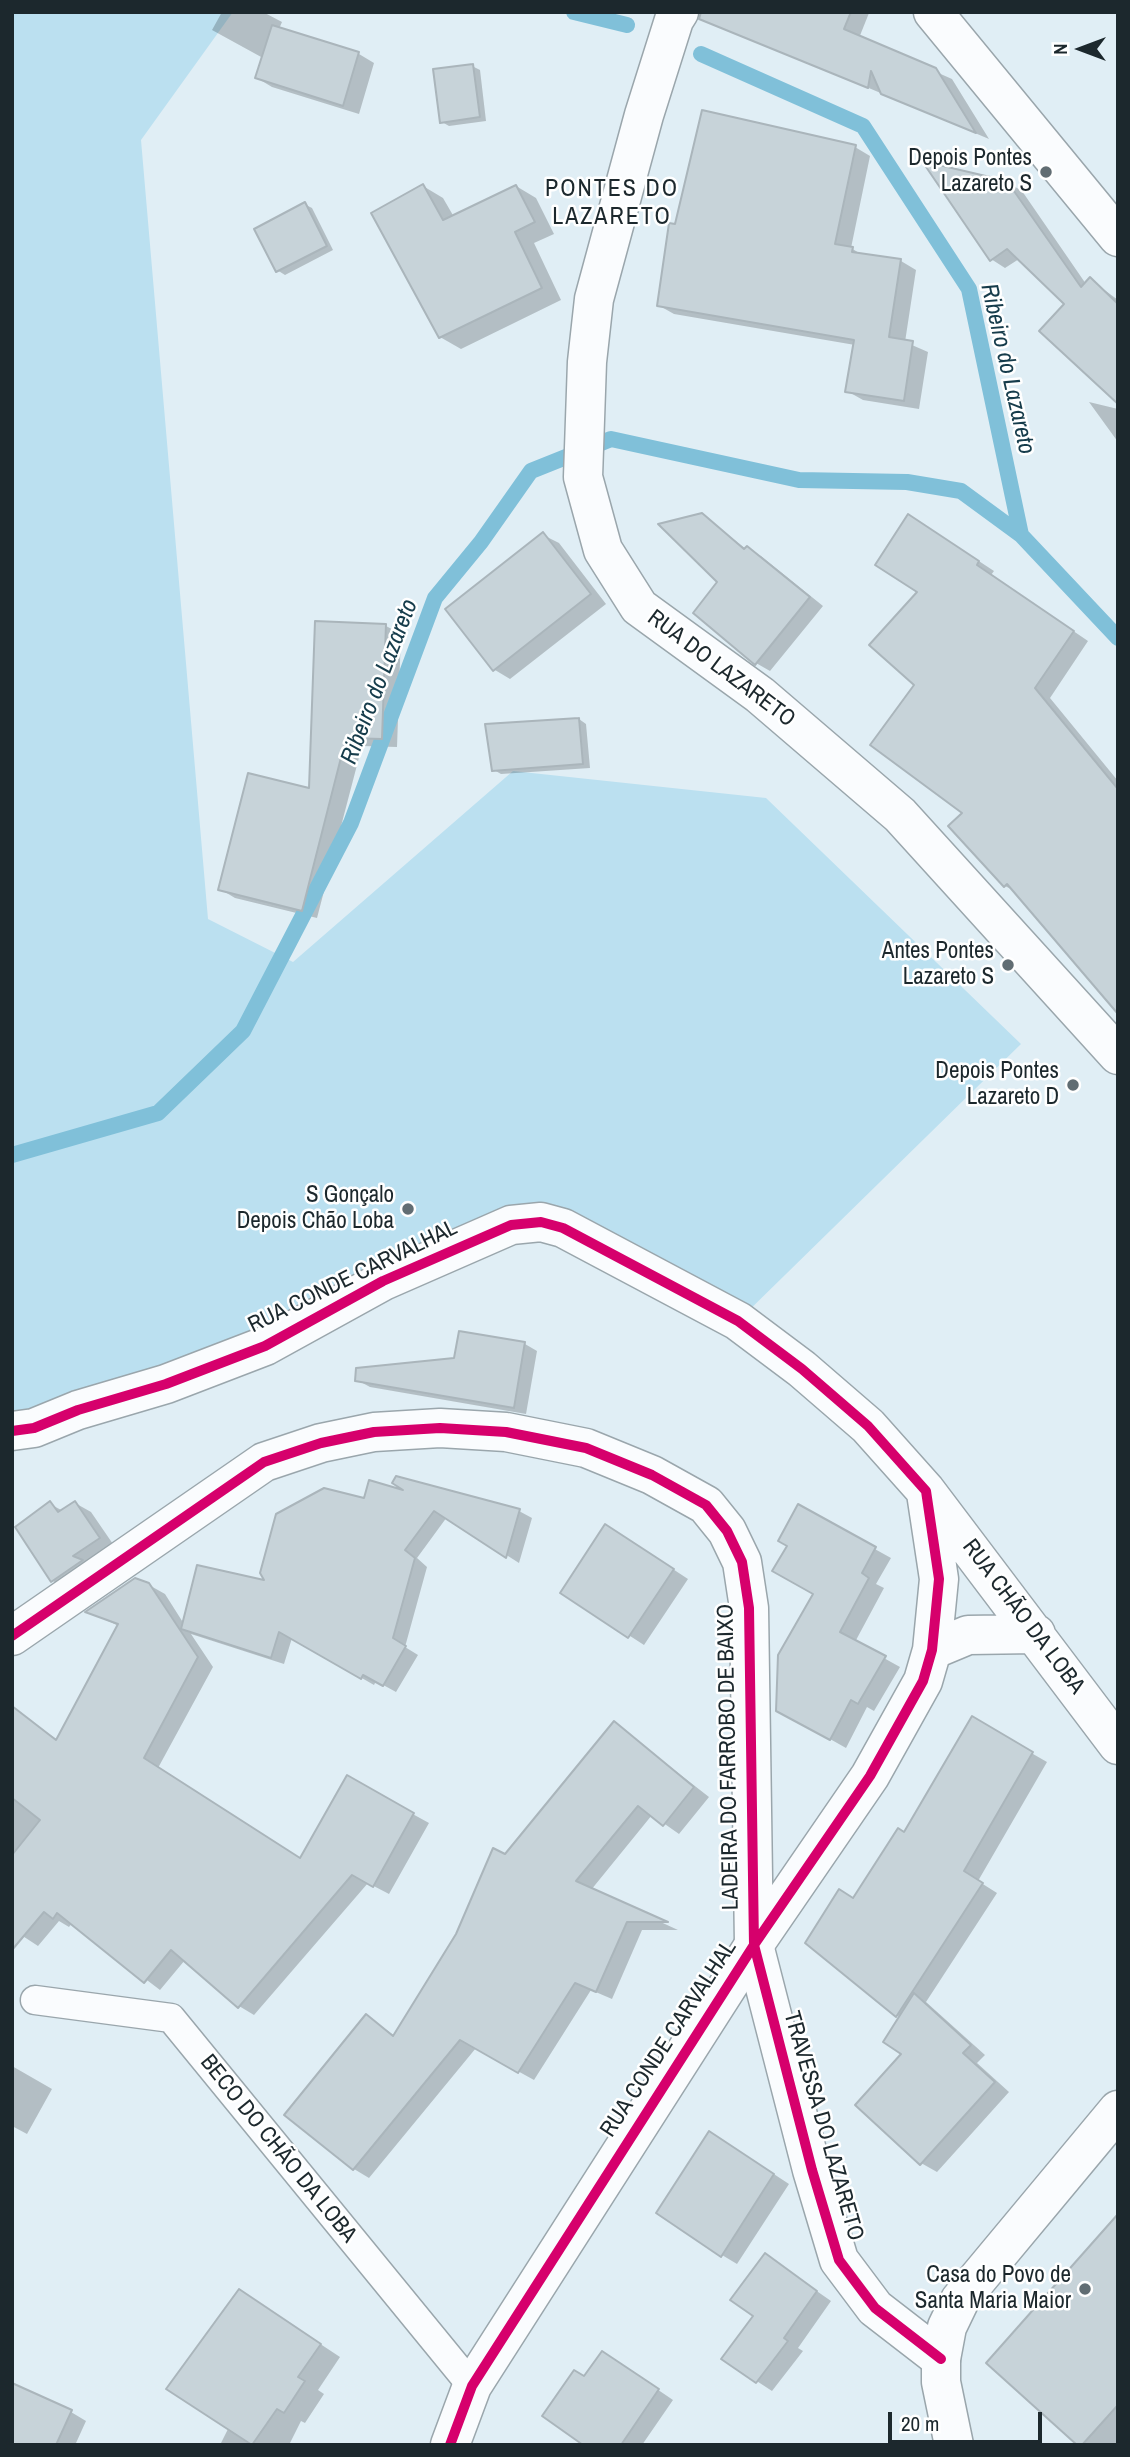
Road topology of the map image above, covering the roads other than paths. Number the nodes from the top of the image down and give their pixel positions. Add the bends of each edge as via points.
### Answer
1 (679, 12) edge
2 (933, 12) edge
3 (1118, 237) edge
4 (1118, 1055) edge
5 (12, 1431) edge
6 (926, 1491) junction
7 (1036, 1634) junction
8 (12, 1636) edge
9 (932, 1650) junction
10 (1118, 1745) edge
11 (754, 1945) junction
12 (35, 2000) dead end
13 (1118, 2110) edge
14 (941, 2359) junction
15 (472, 2386) junction
16 (450, 2445) edge
17 (954, 2445) edge

1 - 4 street, RUA DO LAZARETO via 644,115 594,299 583,477 603,550 639,607 760,695 900,815
2 - 3 street
5 - 6 street, RUA CONDE CARVALHAL via 34,1428 166,1384 265,1346 383,1281 512,1225 541,1222 563,1228 738,1321 868,1426
6 - 7 street, RUA CHÃO DA LOBA
6 - 9 street, RUA CONDE CARVALHAL via 939,1579
7 - 9 street via 968,1635
7 - 10 street, RUA CHÃO DA LOBA
8 - 11 street, LADEIRA DO FARROBO DE BAIXO via 264,1462 321,1443 374,1432 506,1432 586,1448 619,1461 706,1505 727,1531 741,1562 749,1608
9 - 11 street, RUA CONDE CARVALHAL via 923,1681 870,1776
11 - 14 street, TRAVESSA DO LAZARETO via 839,2260 876,2308
11 - 15 street, RUA CONDE CARVALHAL
12 - 15 lane, BECO DO CHÃO DA LOBA via 172,2018
13 - 14 street via 961,2300 947,2327
14 - 17 street via 943,2404
15 - 16 street, RUA CONDE CARVALHAL

